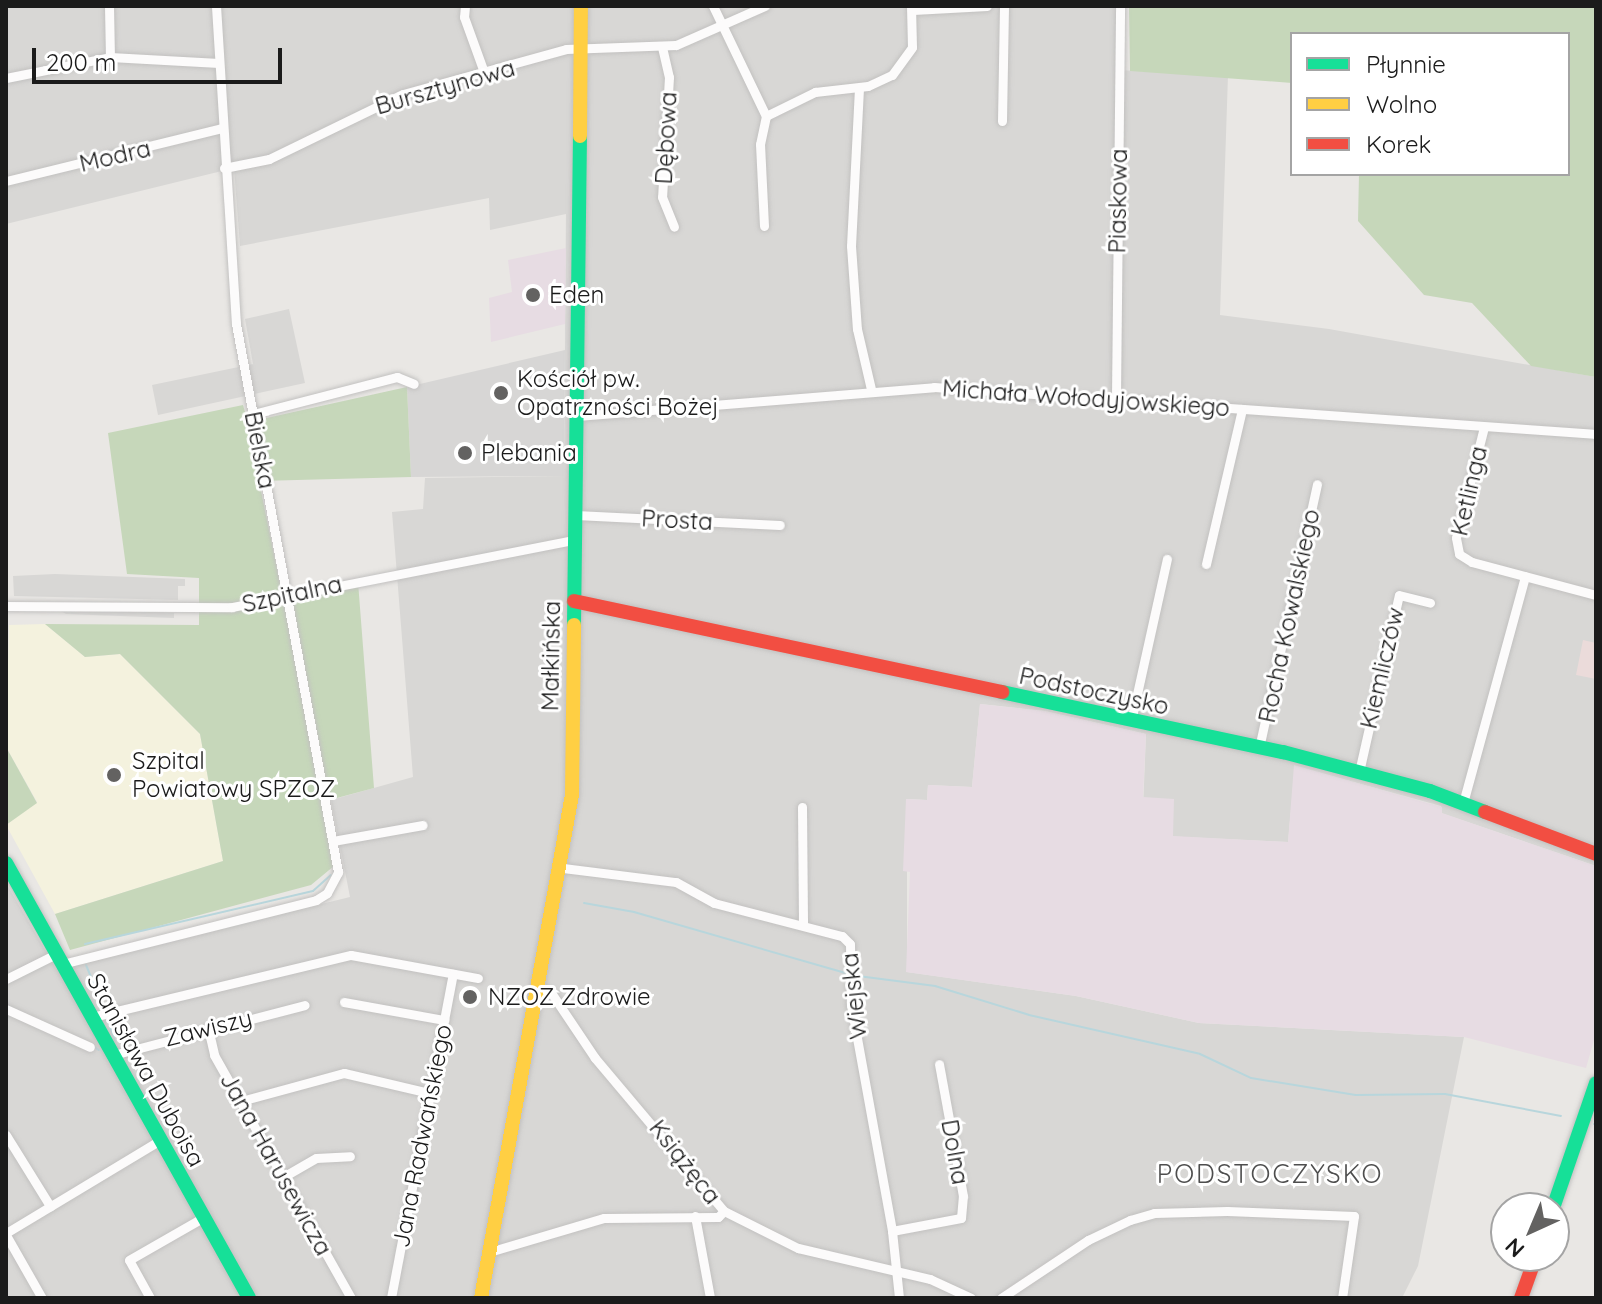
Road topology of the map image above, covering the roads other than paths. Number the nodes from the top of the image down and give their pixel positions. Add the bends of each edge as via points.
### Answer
1 (109, 6) edge
2 (216, 6) edge
3 (465, 6) edge
4 (581, 6) edge
5 (713, 6) edge
6 (765, 6) edge
7 (987, 6) edge
8 (1004, 6) edge
9 (1120, 6) edge
10 (912, 8) edge
11 (724, 25) junction
12 (662, 47) junction
13 (580, 49) junction
14 (110, 57) junction
15 (219, 63) junction
16 (485, 75) junction
17 (6, 78) edge
18 (859, 88) junction
19 (766, 116) junction
20 (1002, 121) dead end
21 (222, 128) junction
22 (224, 168) junction
23 (6, 181) edge
24 (764, 226) dead end
25 (674, 227) dead end
26 (414, 384) dead end
27 (871, 389) junction
28 (1116, 397) junction
29 (1242, 409) junction
30 (253, 414) junction
31 (577, 416) junction
32 (1484, 427) junction
33 (1596, 434) edge
34 (1317, 484) dead end
35 (575, 515) junction
36 (780, 525) dead end
37 (574, 540) junction
38 (1167, 559) dead end
39 (1206, 564) dead end
40 (1525, 576) junction
41 (1596, 595) edge
42 (286, 597) junction
43 (574, 601) junction
44 (1430, 603) dead end
45 (6, 606) edge
46 (1131, 721) junction
47 (1259, 748) junction
48 (1359, 772) junction
49 (1463, 803) junction
50 (802, 807) dead end
51 (423, 825) dead end
52 (333, 841) junction
53 (1596, 854) edge
54 (6, 863) edge
55 (563, 868) junction
56 (803, 925) junction
57 (59, 959) junction
58 (453, 974) junction
59 (478, 978) dead end
60 (6, 979) edge
61 (539, 986) junction
62 (344, 1002) dead end
63 (305, 1005) dead end
64 (6, 1009) edge
65 (92, 1017) junction
66 (444, 1020) junction
67 (208, 1028) junction
68 (90, 1047) dead end
69 (113, 1055) junction
70 (939, 1064) dead end
71 (1596, 1083) edge
72 (429, 1093) junction
73 (241, 1101) junction
74 (6, 1135) edge
75 (160, 1140) junction
76 (350, 1156) dead end
77 (283, 1177) junction
78 (1559, 1192) edge
79 (50, 1206) junction
80 (724, 1211) junction
81 (695, 1216) junction
82 (204, 1217) junction
83 (892, 1231) junction
84 (6, 1234) edge
85 (489, 1252) junction
86 (899, 1272) junction
87 (1530, 1272) edge
88 (42, 1298) edge
89 (150, 1298) edge
90 (249, 1298) edge
91 (351, 1298) edge
92 (391, 1298) edge
93 (481, 1298) edge
94 (710, 1298) edge
95 (899, 1298) edge
96 (971, 1298) edge
97 (1001, 1298) edge
98 (1342, 1298) edge
99 (1521, 1298) edge

1 - 14 street
2 - 15 street, Bielska
3 - 16 street via 464,17
4 - 13 street, Małkińska
5 - 11 street
6 - 11 street, Bursztynowa
7 - 10 street
8 - 20 street
9 - 28 street, Piaskowa
10 - 18 street via 915,35 906,60 885,79
11 - 12 street, Bursztynowa
11 - 19 street
12 - 13 street, Bursztynowa
12 - 25 street, Dębowa via 669,77 662,197
13 - 16 street, Bursztynowa
13 - 31 street, Małkińska
14 - 15 street
14 - 17 street
15 - 21 street, Bielska
16 - 22 street, Bursztynowa via 380,102 269,159
18 - 19 street via 815,92
18 - 27 street via 851,262 857,329
19 - 24 street via 760,144
21 - 22 street, Bielska
21 - 23 street, Modra
22 - 30 street, Bielska via 232,294
26 - 30 street via 397,377
27 - 28 street, Michała Wołodyjowskiego
27 - 31 street, Michała Wołodyjowskiego
28 - 29 street, Michała Wołodyjowskiego
29 - 32 street, Michała Wołodyjowskiego
29 - 39 street
30 - 42 street, Bielska
31 - 35 street, Małkińska
32 - 33 street, Michała Wołodyjowskiego
32 - 40 street, Ketlinga via 1455,546 1464,559
34 - 47 street, Rocha Kowalskiego
35 - 36 street, Prosta
35 - 37 street, Małkińska
37 - 42 street, Szpitalna via 426,565
37 - 43 street, Małkińska
38 - 46 street
40 - 41 street, Ketlinga
40 - 49 street
42 - 45 street, Szpitalna via 200,609
42 - 52 street, Bielska
43 - 46 street, Podstoczysko
43 - 55 street, Małkińska via 572,795
44 - 48 street, Kiemliczów via 1399,595
46 - 47 street, Podstoczysko
47 - 48 street, Podstoczysko
48 - 49 street, Podstoczysko
49 - 53 street, Podstoczysko
50 - 56 street
51 - 52 street
52 - 57 street, Bielska via 338,872 332,888 316,900
54 - 57 street, Stanisława Duboisa
55 - 56 street, Wiejska via 676,882 714,903
55 - 61 street, Małkińska
56 - 83 street, Wiejska via 850,944 851,1005
57 - 60 street
57 - 65 street, Stanisława Duboisa
58 - 59 street
58 - 65 street via 351,955
58 - 66 street, Jana Radwańskiego
61 - 80 street, Książęca via 552,994 595,1058
61 - 85 street, Małkińska
62 - 66 street
63 - 67 street, Zawiszy
64 - 68 street
65 - 69 street, Stanisława Duboisa
66 - 72 street, Jana Radwańskiego
67 - 69 street, Zawiszy
67 - 73 street, Jana Harusewicza via 214,1055
69 - 75 street, Stanisława Duboisa
70 - 83 street, Dolna via 963,1196 961,1218
71 - 78 street
72 - 73 street via 344,1073
72 - 92 street, Jana Radwańskiego
73 - 77 street, Jana Harusewicza
74 - 79 street
75 - 79 street
75 - 82 street, Stanisława Duboisa
76 - 77 street via 316,1158
77 - 91 street, Jana Harusewicza
79 - 84 street
80 - 81 street via 718,1217
80 - 86 street, Książęca via 798,1248
81 - 85 street via 604,1218
81 - 94 street
82 - 89 street via 129,1260
82 - 90 street, Stanisława Duboisa
83 - 86 street, Wiejska
84 - 88 street
85 - 93 street, Małkińska
86 - 95 street, Wiejska
86 - 96 street, Książęca
87 - 99 street
97 - 98 street via 1088,1240 1154,1213 1354,1216

